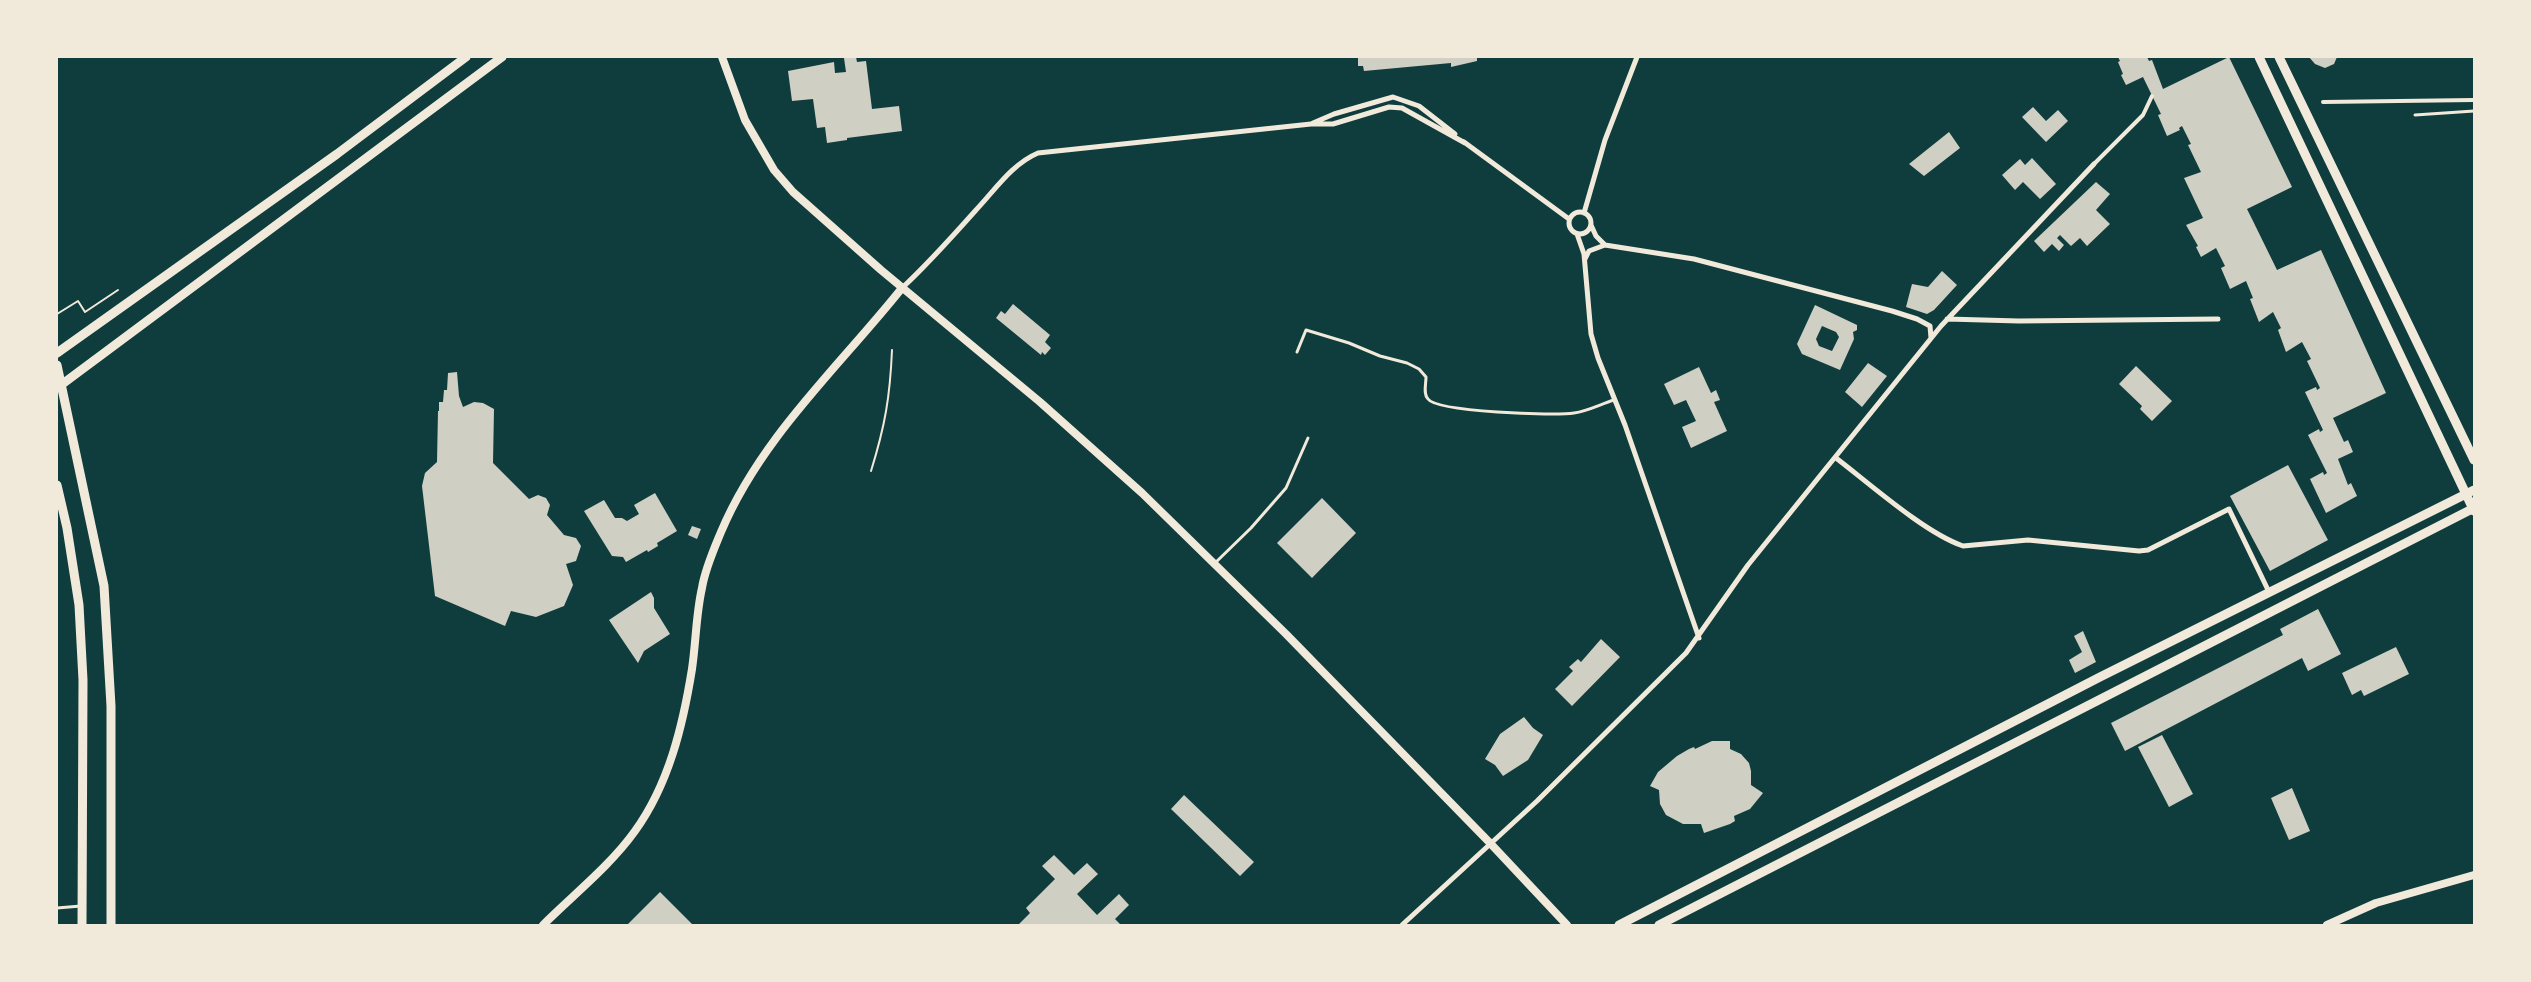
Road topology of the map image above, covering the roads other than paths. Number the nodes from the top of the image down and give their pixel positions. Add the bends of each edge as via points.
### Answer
1 (466, 57) edge
2 (502, 57) edge
3 (722, 57) edge
4 (1637, 57) edge
5 (2259, 57) edge
6 (2279, 57) edge
7 (2152, 96) dead end
8 (2474, 100) edge
9 (2323, 102) dead end
10 (2474, 111) edge
11 (2415, 115) dead end
12 (1311, 124) junction
13 (1466, 143) junction
14 (2094, 164) joint
15 (1584, 213) junction
16 (1569, 219) junction
17 (1591, 225) junction
18 (1577, 234) junction
19 (1605, 245) junction
20 (1585, 259) junction
21 (902, 288) junction
22 (1947, 318) junction
23 (2218, 320) dead end
24 (1931, 338) junction
25 (1297, 352) dead end
26 (57, 353) edge
27 (57, 365) edge
28 (59, 386) edge
29 (1615, 399) junction
30 (1308, 438) dead end
31 (1836, 458) junction
32 (2474, 460) edge
33 (57, 485) edge
34 (2470, 492) edge
35 (2474, 509) edge
36 (1215, 563) junction
37 (2269, 592) junction
38 (1699, 638) junction
39 (1490, 843) junction
40 (2474, 875) edge
41 (83, 906) junction
42 (57, 908) edge
43 (82, 925) edge
44 (111, 925) edge
45 (543, 925) edge
46 (1402, 925) edge
47 (1567, 925) edge
48 (1619, 925) edge
49 (1659, 925) edge
50 (2327, 925) edge

1 - 26 main road
2 - 28 main road
3 - 21 main road via 745,120 774,170 793,192
4 - 15 street via 1605,140
5 - 34 main road
6 - 32 main road
7 - 14 street via 2142,115
8 - 9 street
10 - 11 lane
12 - 13 street via 1333,124 1389,107 1402,108
12 - 13 street via 1393,97 1419,106
12 - 21 street via 1038,153 1012,171
13 - 16 street
14 - 22 street
15 - 16 street via 1574,213
15 - 17 street
16 - 18 street via 1571,230
17 - 18 street
17 - 19 street
18 - 20 street
19 - 20 street via 1589,251
19 - 24 street via 1694,258 1892,311 1930,326
20 - 29 street via 1591,334
21 - 36 main road via 1106,459
21 - 45 main road via 796,411 734,504 702,587 685,702 673,756 662,782 634,832
22 - 23 street
22 - 24 street
24 - 31 street
25 - 29 lane via 1306,330 1407,363 1426,377 1427,399 1443,406 1560,415
27 - 28 main road
28 - 44 main road via 105,597 111,706
29 - 38 street
30 - 36 lane via 1286,488
31 - 37 street via 1920,521 1963,546 2028,540 2148,550 2229,508
31 - 38 street via 1740,576
33 - 41 main road via 79,605 83,680
34 - 35 main road
34 - 37 main road
35 - 49 main road
36 - 39 main road
37 - 48 main road
38 - 39 street via 1598,742
39 - 46 street
39 - 47 main road
40 - 50 main road via 2376,903
41 - 42 lane
41 - 43 main road

